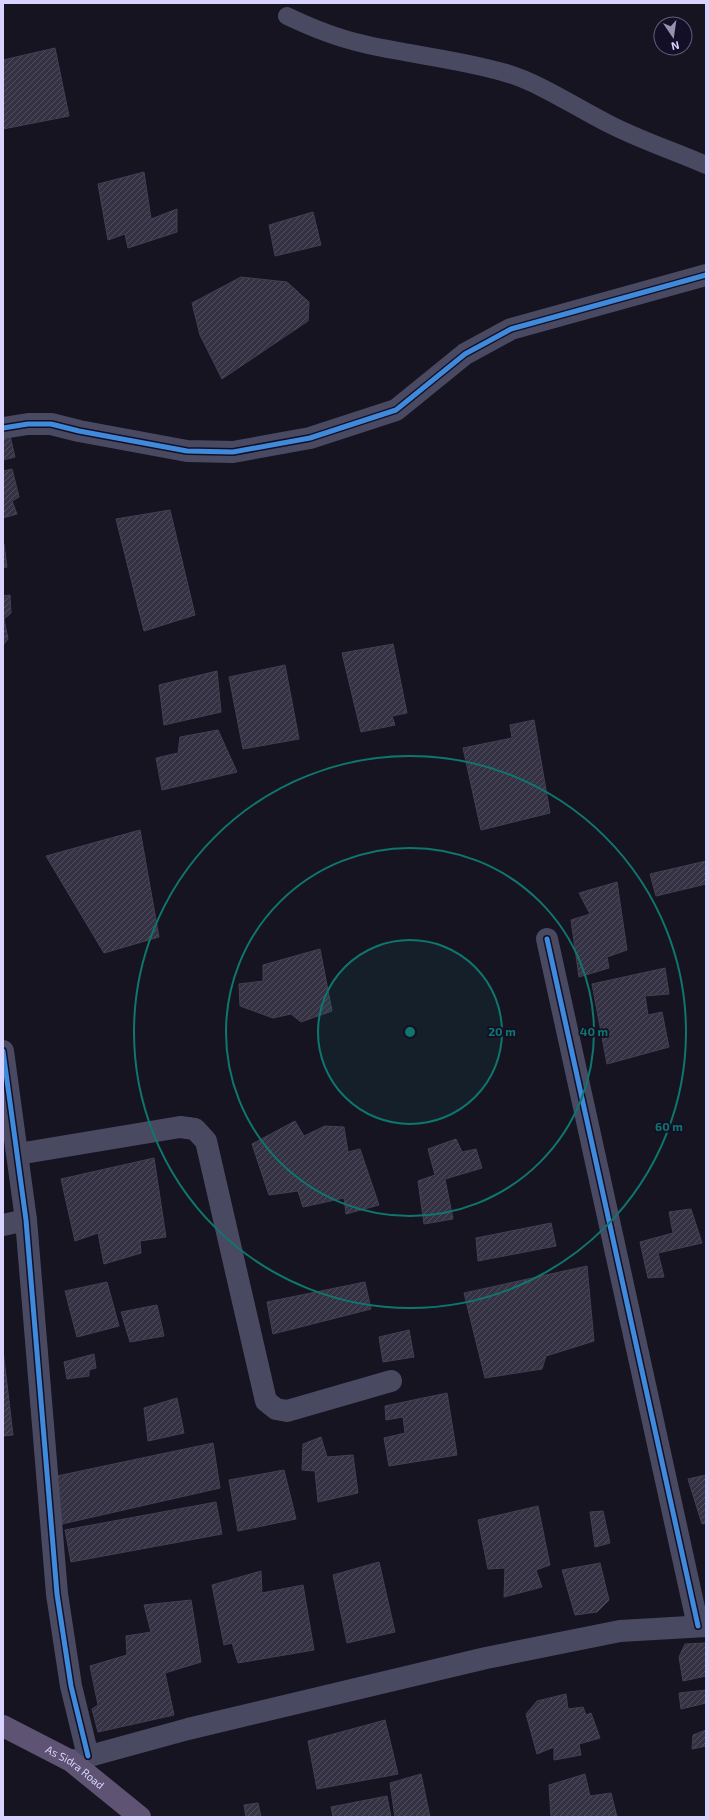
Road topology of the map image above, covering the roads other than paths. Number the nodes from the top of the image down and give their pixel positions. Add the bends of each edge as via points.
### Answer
1 (287, 16) dead end
2 (706, 165) edge
3 (706, 275) edge
4 (3, 428) edge
5 (547, 939) dead end
6 (3, 1051) edge
7 (18, 1154) junction
8 (26, 1220) junction
9 (3, 1225) edge
10 (391, 1381) dead end
11 (702, 1626) edge
12 (3, 1726) edge
13 (80, 1759) junction
14 (140, 1817) edge

1 - 2 lane via 363,44 473,64 508,74 535,85 610,124
3 - 4 street via 511,329 465,354 396,410 310,438 233,452 188,451 51,424
5 - 11 street
6 - 7 street
7 - 8 street
7 - 10 street via 180,1127 195,1129 206,1141 266,1401 276,1409 287,1410
8 - 9 street
8 - 13 street via 57,1594
11 - 13 street via 620,1631 486,1658 188,1728
12 - 13 main road, As Sidra Road
13 - 14 main road, As Sidra Road

